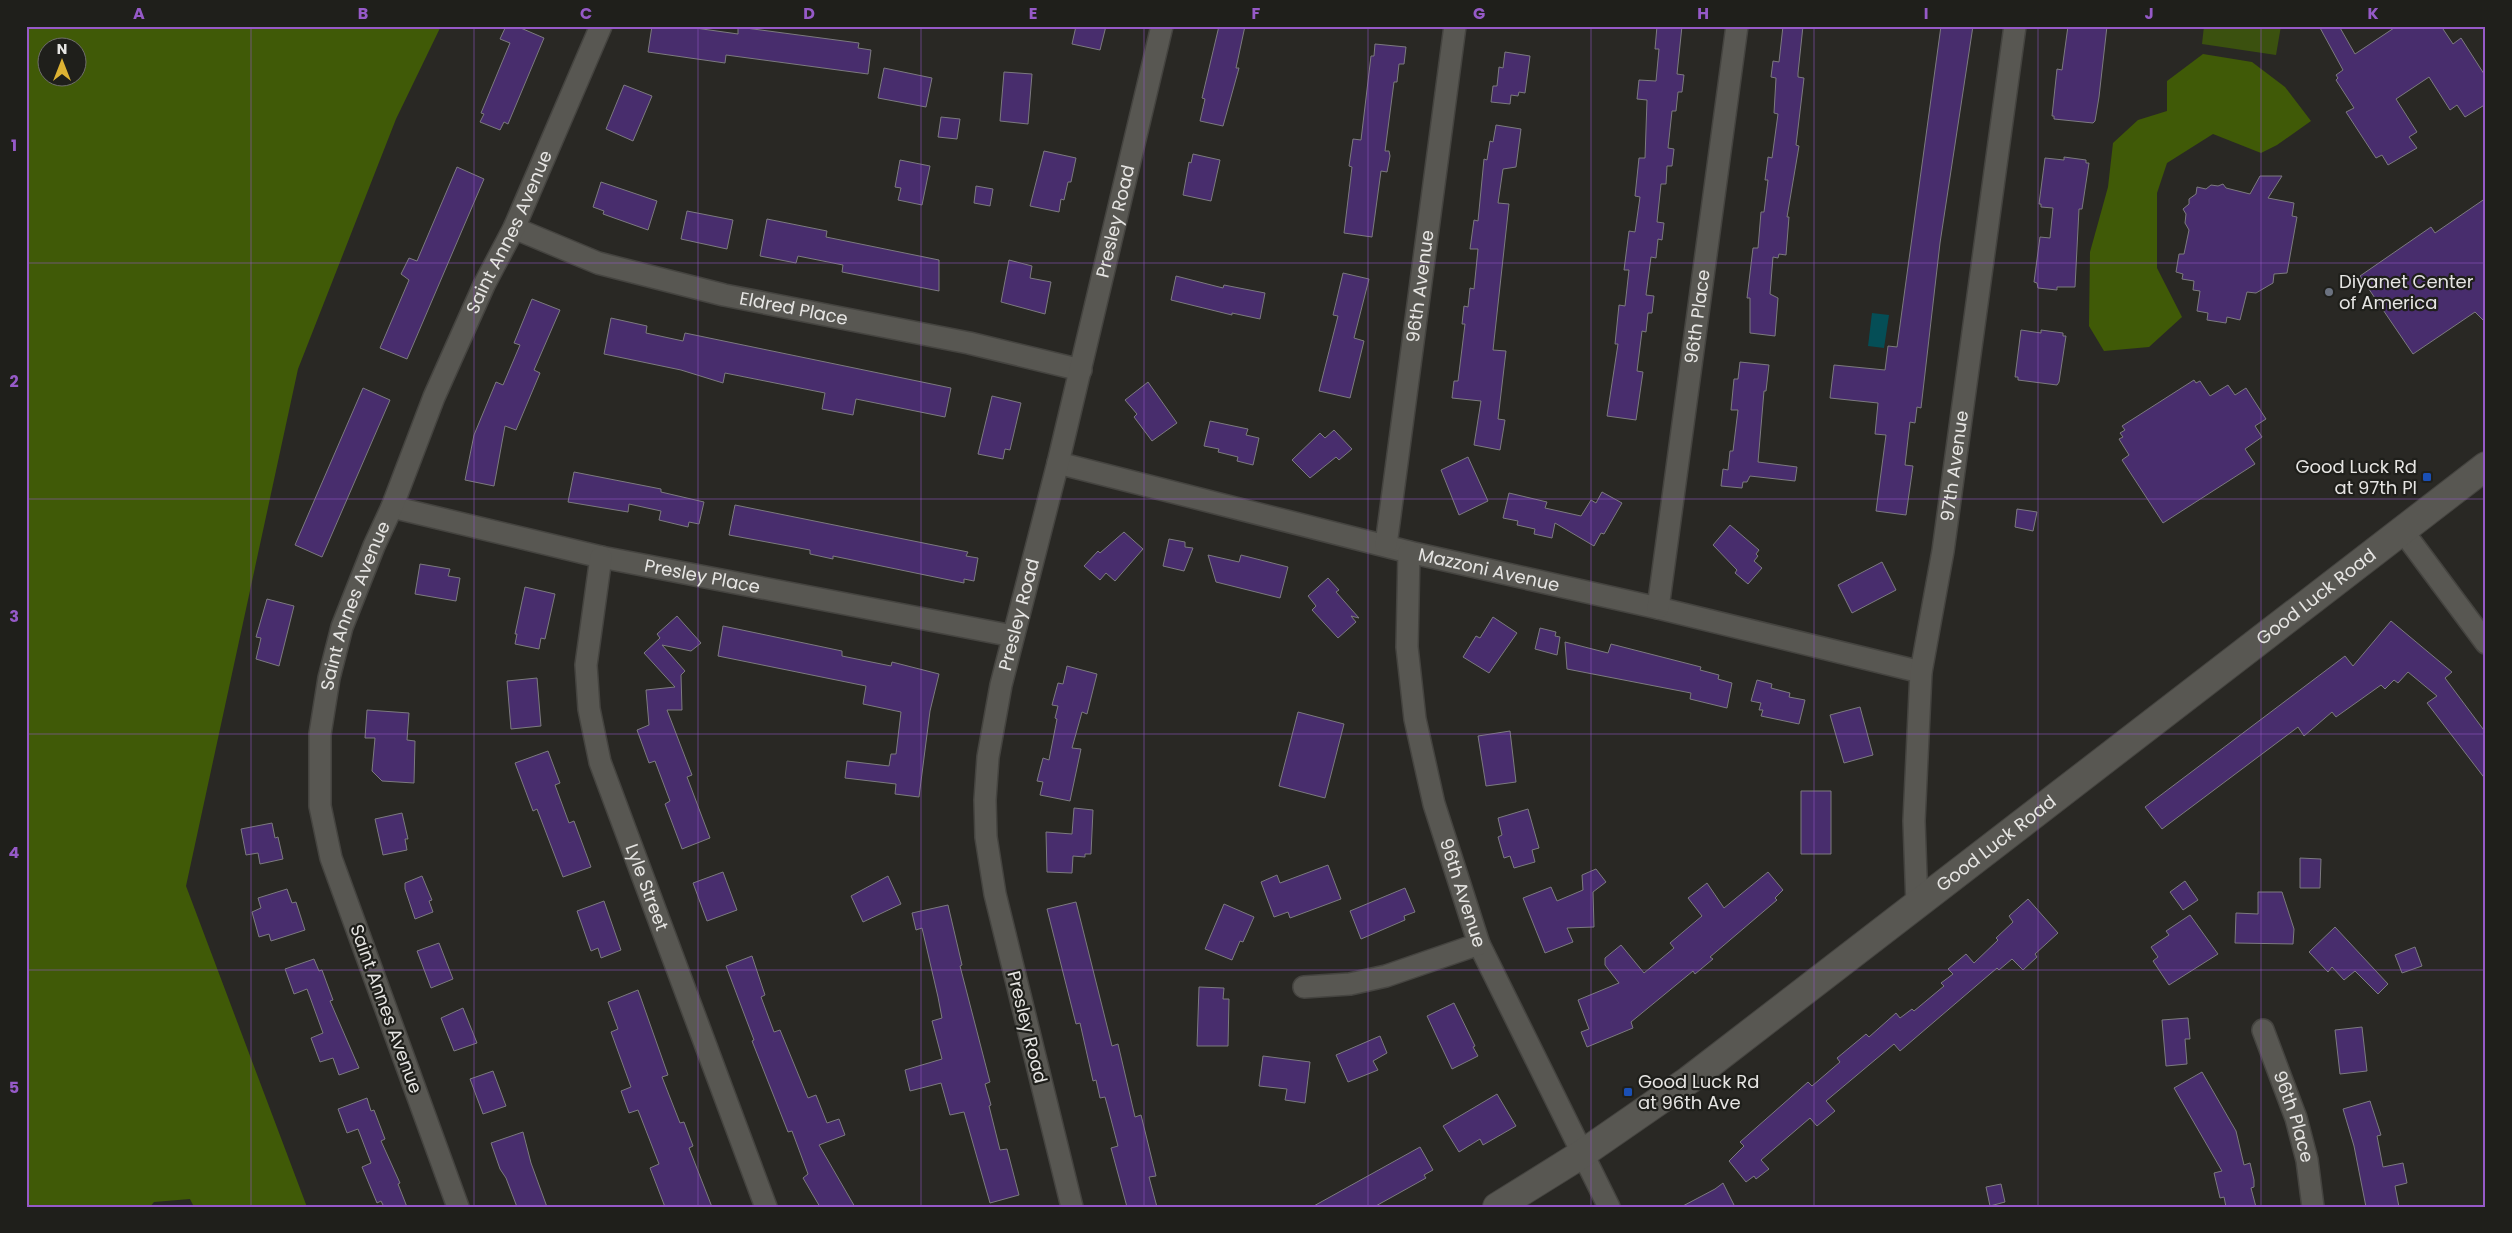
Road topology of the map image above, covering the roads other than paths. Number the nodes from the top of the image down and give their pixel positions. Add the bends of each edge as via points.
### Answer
1 (601, 26) edge
2 (1162, 26) edge
3 (1455, 26) edge
4 (1737, 26) edge
5 (2015, 26) edge
6 (514, 228) junction
7 (1081, 370) junction
8 (1058, 463) junction
9 (2486, 466) edge
10 (392, 507) junction
11 (2402, 530) junction
12 (1386, 545) junction
13 (1409, 552) junction
14 (601, 556) junction
15 (1658, 608) junction
16 (1013, 636) junction
17 (2486, 643) edge
18 (1921, 672) junction
19 (1917, 905) junction
20 (1479, 944) junction
21 (1304, 987) dead end
22 (2263, 1030) dead end
23 (1582, 1154) junction
24 (458, 1207) edge
25 (766, 1207) edge
26 (1072, 1207) edge
27 (1497, 1207) edge
28 (1610, 1207) edge
29 (2313, 1207) edge

1 - 6 street, Saint Annes Avenue
2 - 7 street, Presley Road
3 - 12 street, 96th Avenue
4 - 15 street, 96th Place
5 - 18 street, 97th Avenue via 1943,551
6 - 7 street, Eldred Place via 598,263 724,295 969,343
6 - 10 street, Saint Annes Avenue via 484,285 434,397
7 - 8 street, Presley Road
8 - 12 street, Mazzoni Avenue
8 - 16 street, Presley Road
9 - 11 main road, Good Luck Road
10 - 14 street, Presley Place
10 - 24 street, Saint Annes Avenue via 342,627 329,678 320,734 320,806 331,858
11 - 17 street
11 - 19 main road, Good Luck Road
12 - 13 street, Mazzoni Avenue
13 - 15 street, Mazzoni Avenue
13 - 20 street, 96th Avenue via 1407,647 1415,719 1434,804
14 - 16 street, Presley Place
14 - 25 street, Lyle Street via 586,665 589,709 598,754
15 - 18 street, Mazzoni Avenue
16 - 26 street, Presley Road via 988,757 986,837 1004,934
18 - 19 street, 97th Avenue via 1914,821
19 - 23 main road, Good Luck Road via 1689,1080
20 - 21 street via 1386,976 1350,984
20 - 23 street, 96th Avenue
22 - 29 street, 96th Place via 2296,1118 2305,1151
23 - 27 main road, Good Luck Road
23 - 28 street, 96th Avenue

